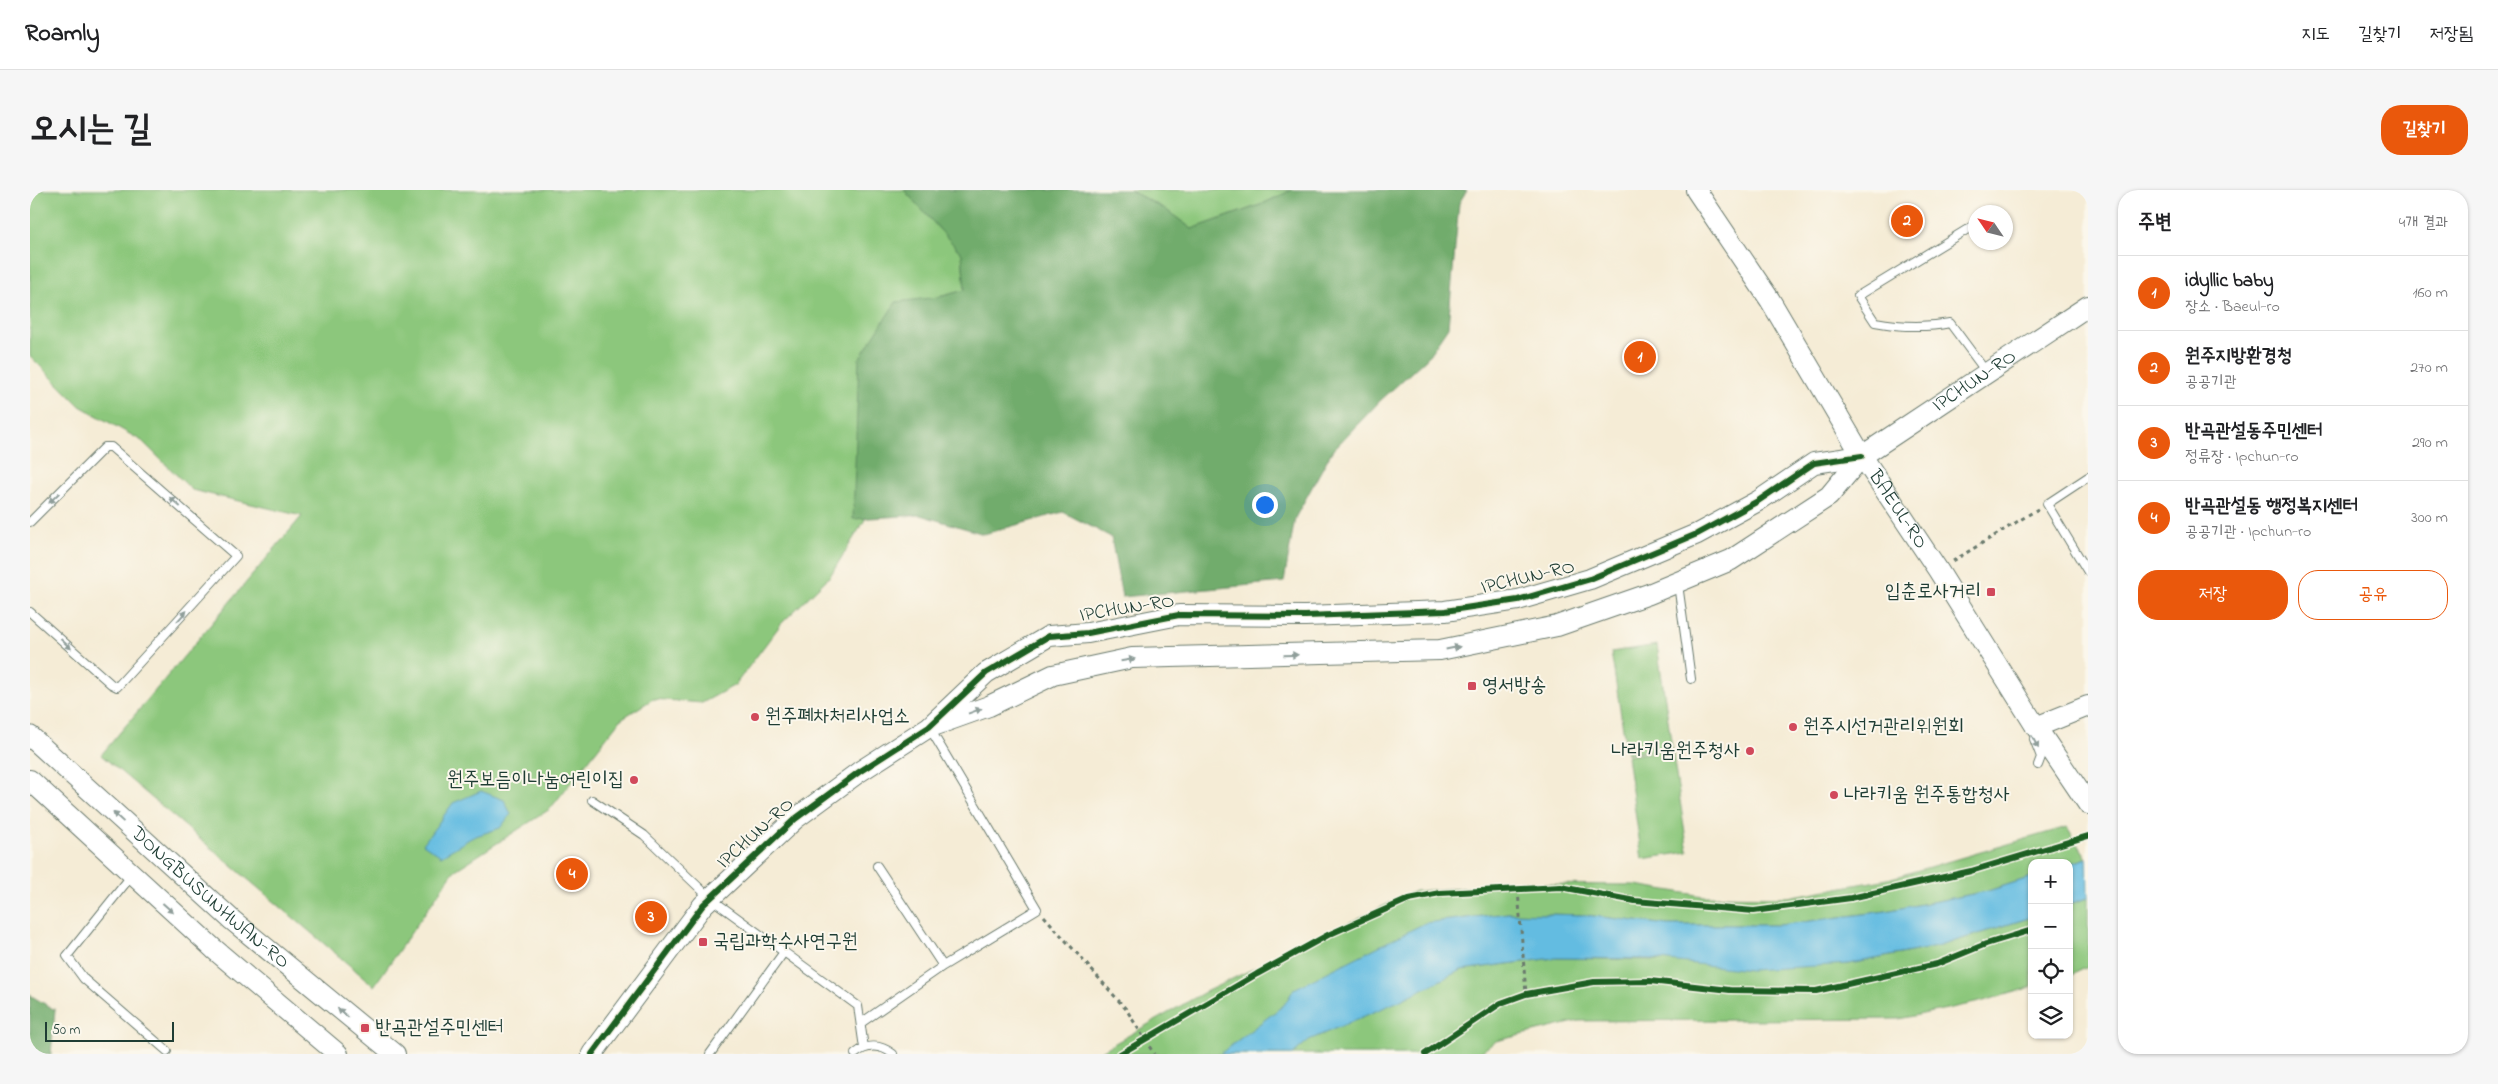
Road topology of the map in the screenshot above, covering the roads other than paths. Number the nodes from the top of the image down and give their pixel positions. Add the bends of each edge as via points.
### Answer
1 (1696, 190) edge
2 (1968, 229) edge
3 (2088, 306) edge
4 (1986, 373) junction
5 (1862, 456) junction
6 (2088, 477) edge
7 (30, 522) edge
8 (2088, 572) edge
9 (1678, 582) junction
10 (30, 612) edge
11 (1690, 679) dead end
12 (2012, 688) junction
13 (2088, 706) edge
14 (929, 727) junction
15 (2036, 727) junction
16 (30, 736) edge
17 (2054, 753) junction
18 (30, 780) edge
19 (592, 800) dead end
20 (2087, 803) edge
21 (153, 851) junction
22 (877, 866) dead end
23 (132, 875) junction
24 (710, 898) junction
25 (784, 952) junction
26 (943, 966) junction
27 (861, 1023) junction
28 (864, 1048) junction
29 (167, 1051) dead end
30 (338, 1054) edge
31 (395, 1054) edge
32 (592, 1054) edge
33 (710, 1054) edge
34 (855, 1054) edge
35 (893, 1054) edge

1 - 5 street, BAEUL-RO via 1770,300
2 - 4 lane via 1858,296 1875,322 1901,327 1950,323
3 - 4 street, IPCHUN-RO
4 - 5 street, IPCHUN-RO
5 - 9 street, IPCHUN-RO via 1829,496 1731,560
5 - 12 street, BAEUL-RO
5 - 14 street, IPCHUN-RO via 1814,463 1758,501 1697,534 1590,580 1518,600 1445,611 1305,616 1179,615 1088,633 1049,636 986,673
6 - 8 lane via 2047,504
10 -> 7 lane via 117,687 236,556 111,448 105,447
9 - 11 lane
14 -> 9 street, IPCHUN-RO via 989,706 1053,675 1132,658 1440,650 1557,626
12 - 15 street, BAEUL-RO
12 -> 17 lane via 2013,705 2039,752 2038,765
13 - 15 street
14 - 24 street, IPCHUN-RO via 859,772 795,819
14 - 26 lane via 1037,908
15 - 17 street, BAEUL-RO
21 -> 16 street, DONGBUSUNHWAN-RO
17 - 20 street, BAEUL-RO
18 - 23 street, DONGBUSUNHWAN-RO
19 - 24 lane via 644,835
21 - 23 street
31 -> 21 street, DONGBUSUNHWAN-RO
22 - 26 lane
23 - 29 lane via 67,956 84,979
23 -> 30 street, DONGBUSUNHWAN-RO via 214,950
24 - 25 lane
24 - 32 street, IPCHUN-RO
25 - 27 lane via 858,1006
25 - 33 lane
26 - 27 lane
27 - 28 lane
28 - 34 lane
28 - 35 lane via 878,1046

